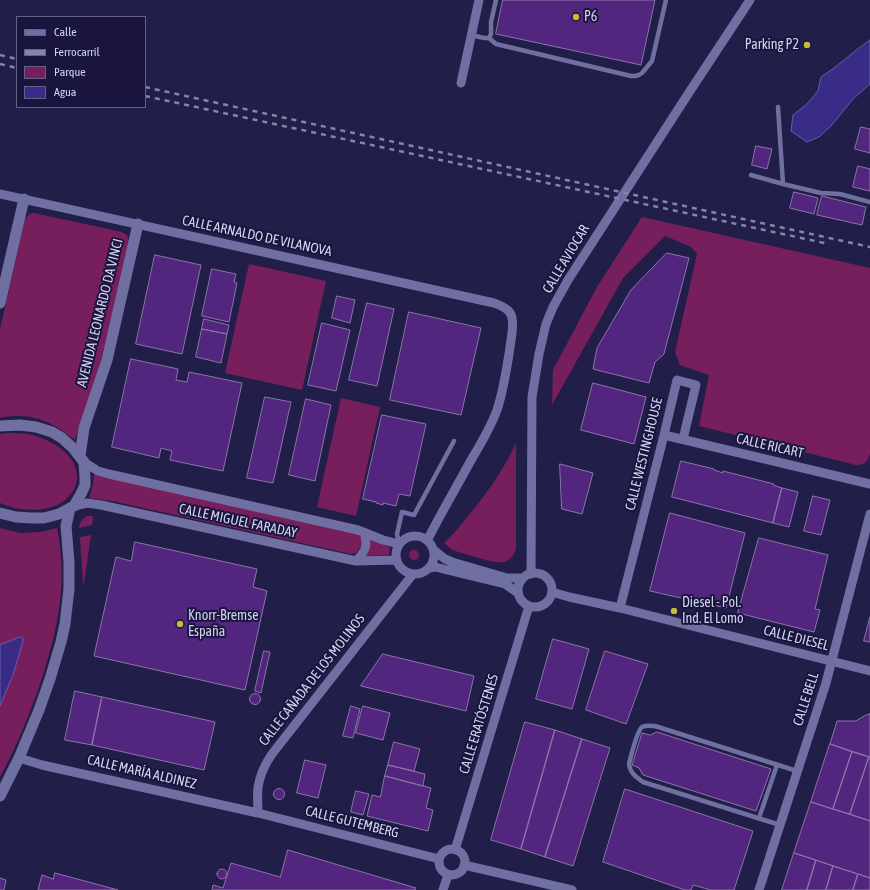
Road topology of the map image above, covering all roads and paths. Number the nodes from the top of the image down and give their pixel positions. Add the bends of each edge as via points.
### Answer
1 (479, 0) edge
2 (496, 0) edge
3 (666, 0) edge
4 (750, 0) edge
5 (471, 35) junction
6 (489, 38) junction
7 (461, 83) dead end
8 (778, 107) dead end
9 (751, 175) dead end
10 (783, 184) junction
11 (0, 194) edge
12 (24, 199) junction
13 (870, 202) edge
14 (138, 224) junction
15 (0, 303) edge
16 (0, 426) edge
17 (664, 435) junction
18 (683, 439) junction
19 (454, 441) dead end
20 (82, 459) junction
21 (870, 484) edge
22 (72, 507) junction
23 (0, 513) edge
24 (870, 514) edge
25 (364, 532) junction
26 (428, 540) junction
27 (399, 544) junction
28 (435, 551) junction
29 (397, 560) junction
30 (356, 561) junction
31 (430, 568) junction
32 (413, 574) junction
33 (531, 574) junction
34 (523, 578) junction
35 (552, 592) junction
36 (518, 593) junction
37 (529, 606) junction
38 (620, 608) junction
39 (832, 662) junction
40 (870, 671) edge
41 (19, 758) junction
42 (777, 765) junction
43 (797, 771) junction
44 (0, 796) edge
45 (258, 813) junction
46 (760, 818) junction
47 (780, 825) junction
48 (455, 850) junction
49 (439, 859) junction
50 (464, 865) junction
51 (448, 875) junction
52 (443, 890) edge
53 (572, 890) edge
54 (759, 890) edge

1 - 5 street
2 - 6 lane
3 - 6 lane via 652,60 642,73 635,76 496,44
4 - 33 street, CALLE AVIOCAR via 600,229 568,280 546,324 538,354 532,397
5 - 6 lane
5 - 7 street
8 - 10 lane
9 - 10 lane
10 - 13 lane
11 - 12 street, CALLE ARNALDO DE VILANOVA
12 - 14 street, CALLE ARNALDO DE VILANOVA
12 - 15 street
14 - 20 street, AVENIDA LEONARDO DA VINCI via 107,360 84,428
14 - 26 street, CALLE ARNALDO DE VILANOVA via 494,303 510,313 513,319 512,332 502,394 496,411 488,431
16 - 20 street via 20,425 52,432 68,443
17 - 18 street, CALLE RICART
17 - 18 street, CALLE WESTINGHOUSE via 676,380 696,385
17 - 38 street, CALLE WESTINGHOUSE
18 - 21 street, CALLE RICART
19 - 27 lane via 414,515 402,512 397,534
20 - 22 street, AVENIDA LEONARDO DA VINCI via 85,485
20 - 25 street, CALLE MIGUEL FARADAY via 98,471 109,474
22 - 23 street via 44,518 16,517
22 - 30 street, CALLE MIGUEL FARADAY via 87,503 102,505
22 - 41 street via 66,526 69,589 65,624 50,680
24 - 39 street, CALLE BELL
25 - 27 street, CALLE MIGUEL FARADAY
25 - 30 street via 366,545
26 - 27 street via 416,535 404,539
26 - 28 street
27 - 29 street
28 - 31 street
28 - 34 street via 452,562 507,578
29 - 30 street, CALLE MIGUEL FARADAY
29 - 32 street via 403,570
31 - 32 street
31 - 36 street via 435,567 505,584
32 - 45 street, CALLE CAÑADA DE LOS MOLINOS via 272,754 259,783
33 - 34 street
33 - 35 street via 536,573 546,578 550,582
34 - 36 street
35 - 37 street via 543,605
35 - 38 street, CALLE DIESEL
36 - 37 street
37 - 48 street, CALLE ERATÓSTENES
38 - 39 street, CALLE DIESEL
39 - 40 street, CALLE DIESEL
39 - 43 street, CALLE BELL
41 - 44 street
41 - 45 street, CALLE MARÍA ALDINEZ
42 - 43 lane
42 - 46 lane
42 - 46 lane via 655,726 649,725 639,731 629,768 643,782
43 - 47 street, CALLE BELL
45 - 49 street, CALLE GUTEMBERG
46 - 47 lane
47 - 54 street, CALLE BELL
48 - 49 street via 444,851
48 - 50 street via 463,856
49 - 51 street via 439,867
50 - 51 street via 456,874
50 - 53 street
51 - 52 street

